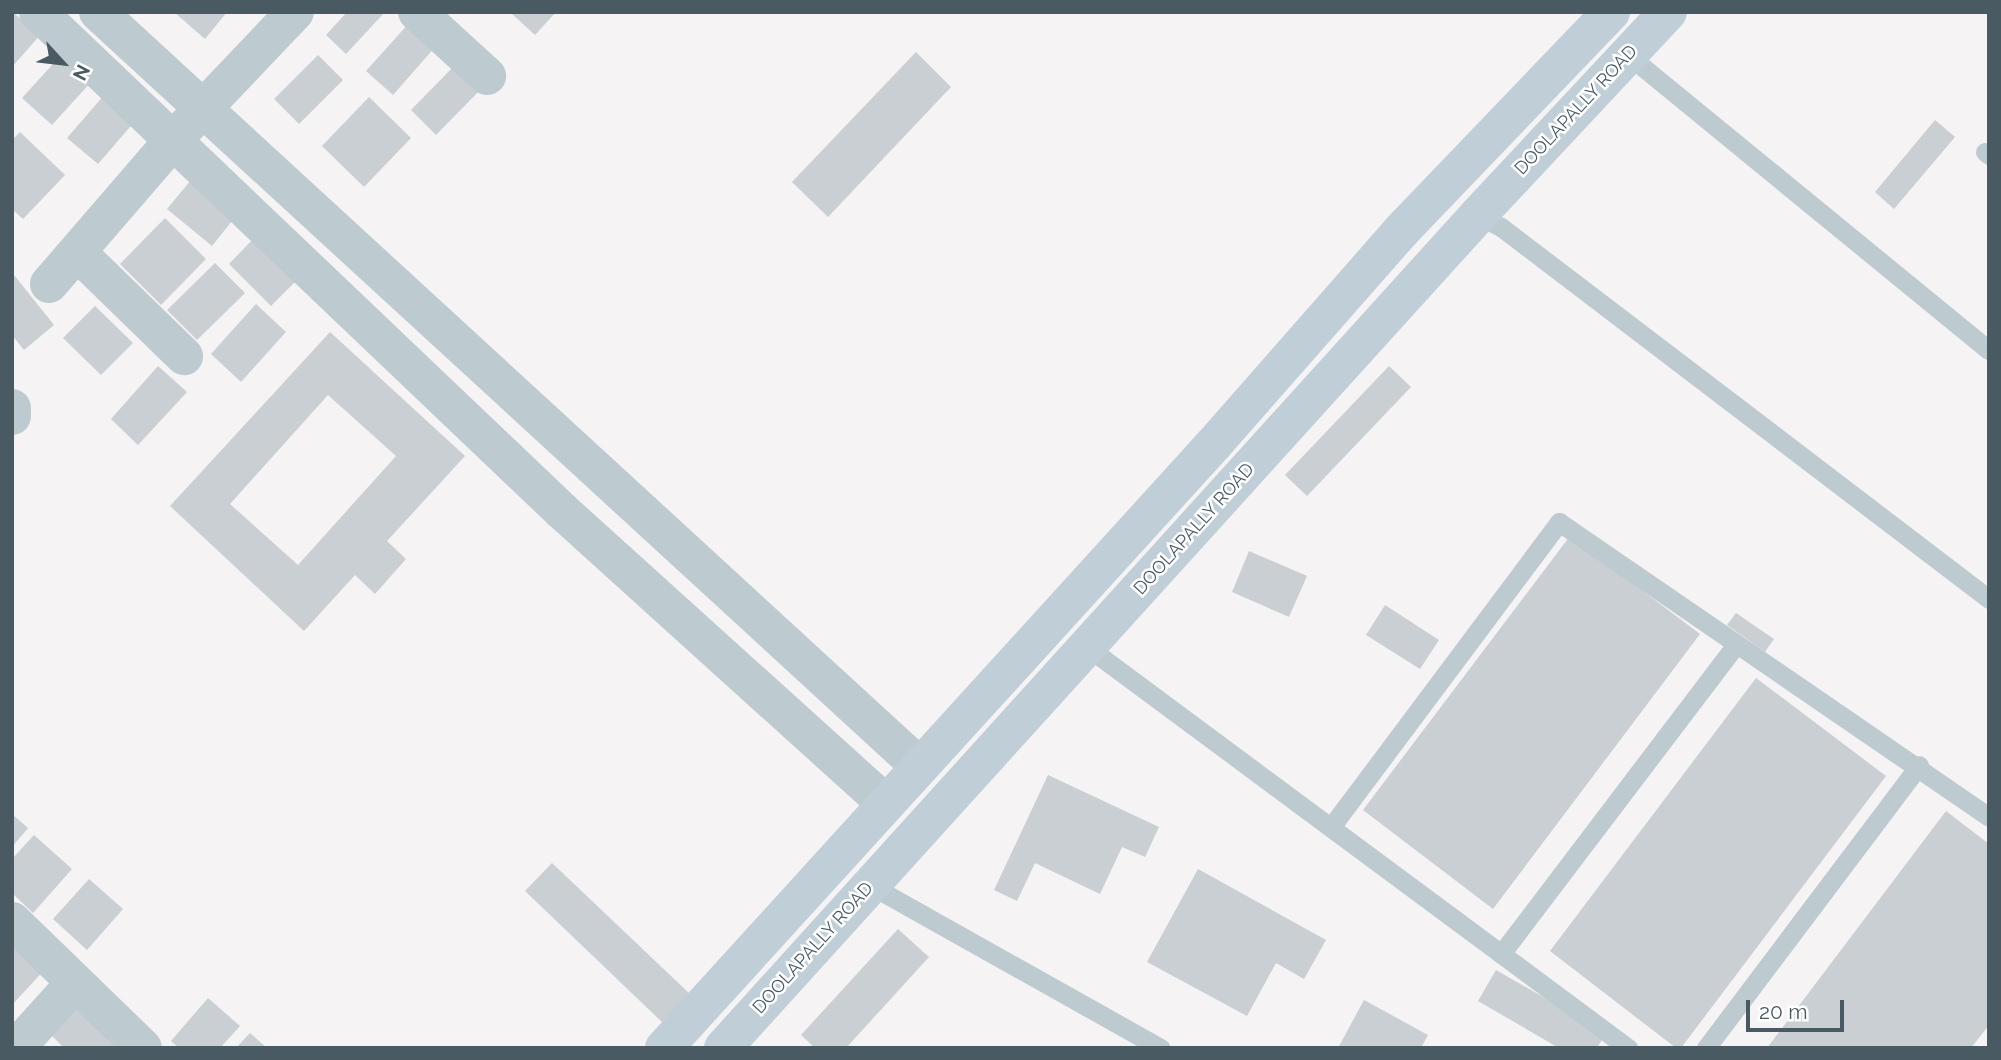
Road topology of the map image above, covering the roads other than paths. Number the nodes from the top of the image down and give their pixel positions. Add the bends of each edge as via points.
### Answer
1 (38, 12) edge
2 (98, 12) edge
3 (295, 12) edge
4 (417, 12) edge
5 (1611, 12) edge
6 (1668, 12) edge
7 (1628, 55) junction
8 (487, 76) dead end
9 (204, 106) junction
10 (175, 138) junction
11 (1478, 215) junction
12 (78, 253) junction
13 (379, 268) junction
14 (49, 284) dead end
15 (344, 301) junction
16 (1989, 350) edge
17 (184, 356) dead end
18 (12, 408) edge
19 (12, 416) edge
20 (1136, 527) junction
21 (671, 537) junction
22 (1171, 555) junction
23 (636, 578) junction
24 (1989, 599) edge
25 (1736, 644) junction
26 (1086, 646) junction
27 (918, 765) junction
28 (1919, 765) junction
29 (884, 802) junction
30 (1989, 817) edge
31 (1331, 827) junction
32 (870, 885) junction
33 (12, 921) edge
34 (1501, 954) junction
35 (75, 983) junction
36 (16, 1048) edge
37 (143, 1048) edge
38 (664, 1048) edge
39 (723, 1048) edge
40 (1160, 1048) edge
41 (1628, 1048) edge
42 (1706, 1048) edge

1 - 10 street
2 - 9 street
3 - 9 street
4 - 8 street
5 - 20 main road via 1402,230
6 - 7 main road, DOOLAPALLY ROAD
7 - 11 main road, DOOLAPALLY ROAD
7 - 16 lane
9 - 10 street
9 - 13 street
10 - 12 street
10 - 15 street
11 - 22 main road, DOOLAPALLY ROAD
11 - 24 lane
12 - 14 street
12 - 17 street
13 - 15 street
13 - 21 street
15 - 23 street
18 - 19 street
20 - 22 main road
20 - 27 main road
21 - 23 street
21 - 27 street
22 - 26 main road, DOOLAPALLY ROAD
23 - 29 street
25 - 28 lane
25 - 31 lane via 1559,522
25 - 34 lane
26 - 31 lane
26 - 32 main road, DOOLAPALLY ROAD
27 - 29 main road
28 - 30 lane
28 - 42 lane
29 - 38 main road
31 - 34 lane
32 - 39 main road, DOOLAPALLY ROAD
32 - 40 lane
33 - 35 street
34 - 41 lane
35 - 36 street
35 - 37 street

